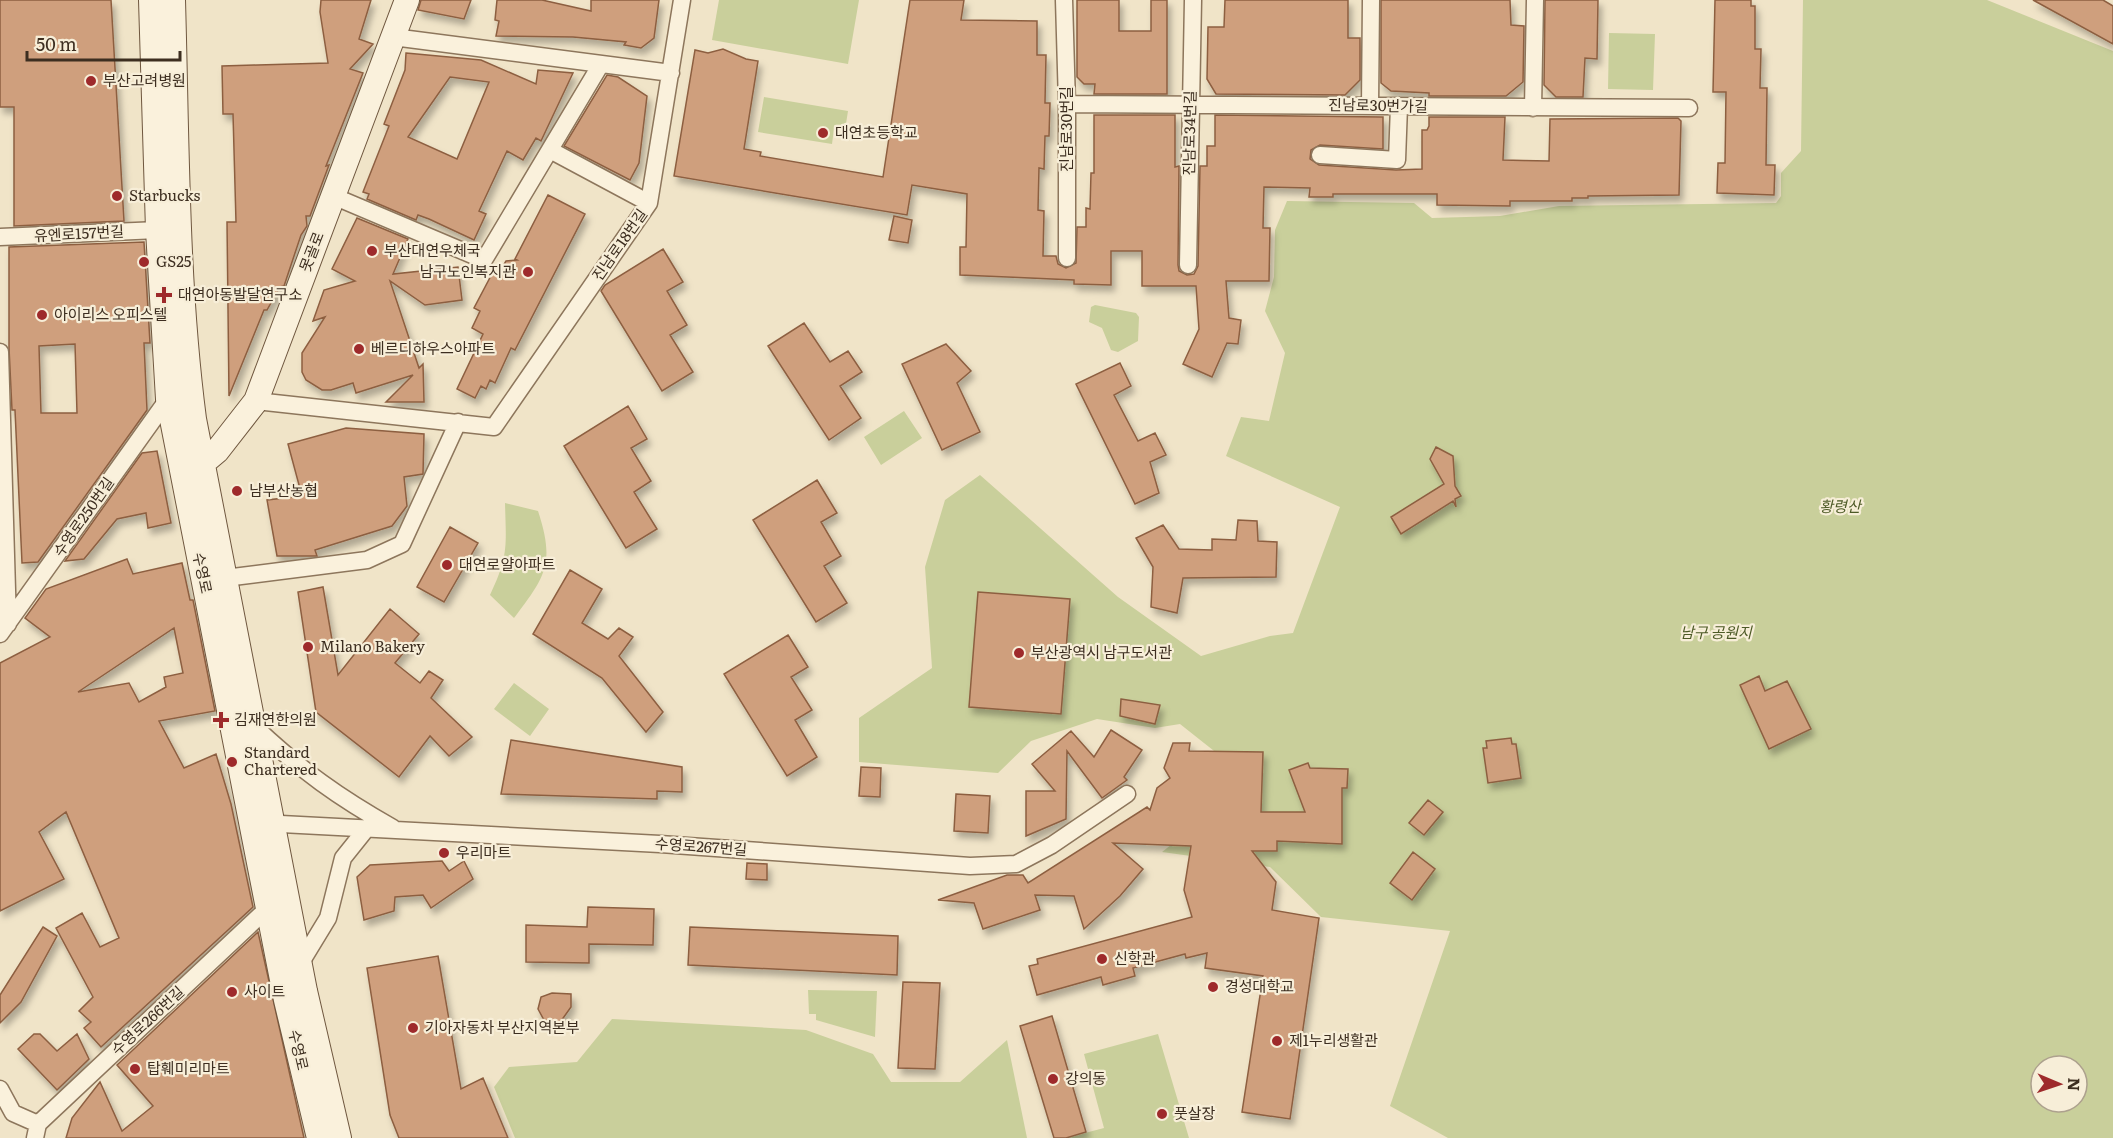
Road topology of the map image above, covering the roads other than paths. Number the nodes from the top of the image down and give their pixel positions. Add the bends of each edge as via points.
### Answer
1 (151, 0) edge
2 (174, 0) edge
3 (407, 0) edge
4 (682, 0) edge
5 (1064, 0) edge
6 (1193, 0) edge
7 (1371, 0) edge
8 (1535, 0) edge
9 (393, 37) junction
10 (601, 64) junction
11 (671, 73) junction
12 (1067, 104) junction
13 (1191, 105) junction
14 (1370, 106) junction
15 (1399, 106) junction
16 (1533, 108) junction
17 (1689, 108) dead end
18 (550, 150) junction
19 (1320, 155) dead end
20 (333, 196) junction
21 (649, 203) junction
22 (158, 230) junction
23 (0, 237) edge
24 (1067, 258) dead end
25 (1188, 266) dead end
26 (0, 352) edge
27 (168, 399) junction
28 (256, 401) junction
29 (458, 422) junction
30 (202, 463) junction
31 (183, 479) junction
32 (225, 578) junction
33 (3, 628) edge
34 (256, 728) junction
35 (1127, 794) dead end
36 (264, 823) junction
37 (367, 828) junction
38 (397, 830) junction
39 (268, 908) junction
40 (300, 964) junction
41 (0, 1089) edge
42 (6, 1117) edge
43 (37, 1131) edge
44 (319, 1138) edge
45 (339, 1138) edge

1 - 22 main road, 수영로
2 - 30 main road, 수영로 via 188,371
3 - 9 main road, 못골로
4 - 11 street, 진남로18번길
5 - 12 street, 진남로30번길
6 - 13 street, 진남로34번길
7 - 14 street
8 - 16 street
9 - 10 street
9 - 20 main road, 못골로
10 - 11 street
10 - 18 street
11 - 21 street, 진남로18번길
12 - 13 street, 진남로30번가길
12 - 24 street, 진남로30번길
13 - 14 street, 진남로30번가길
13 - 25 street, 진남로34번길
14 - 15 street, 진남로30번가길
15 - 16 street, 진남로30번가길
15 - 19 street via 1397,160
16 - 17 street, 진남로30번가길
18 - 20 street via 484,260
18 - 21 street
20 - 28 main road, 못골로
21 - 29 street, 진남로18번길 via 494,427
22 - 23 street, 유엔로157번길
22 - 27 main road, 수영로
26 - 33 street
27 - 31 main road, 수영로
27 - 33 street, 수영로250번길
28 - 29 street
28 - 30 main road, 못골로 via 236,430
29 - 32 street via 402,544 367,560
30 - 31 main road, 못골로
30 - 32 main road, 수영로
31 - 36 main road, 수영로
32 - 34 main road, 수영로
34 - 36 main road, 수영로
34 - 38 street via 303,772
35 - 38 street, 수영로267번길 via 1052,845 1016,864 970,866
36 - 37 street, 수영로267번길
36 - 39 main road, 수영로
36 - 40 main road, 수영로
37 - 38 street, 수영로267번길
37 - 40 street via 343,858 328,918
39 - 43 street, 수영로266번길
39 - 44 main road, 수영로
40 - 45 main road, 수영로
41 - 42 street
42 - 43 street

